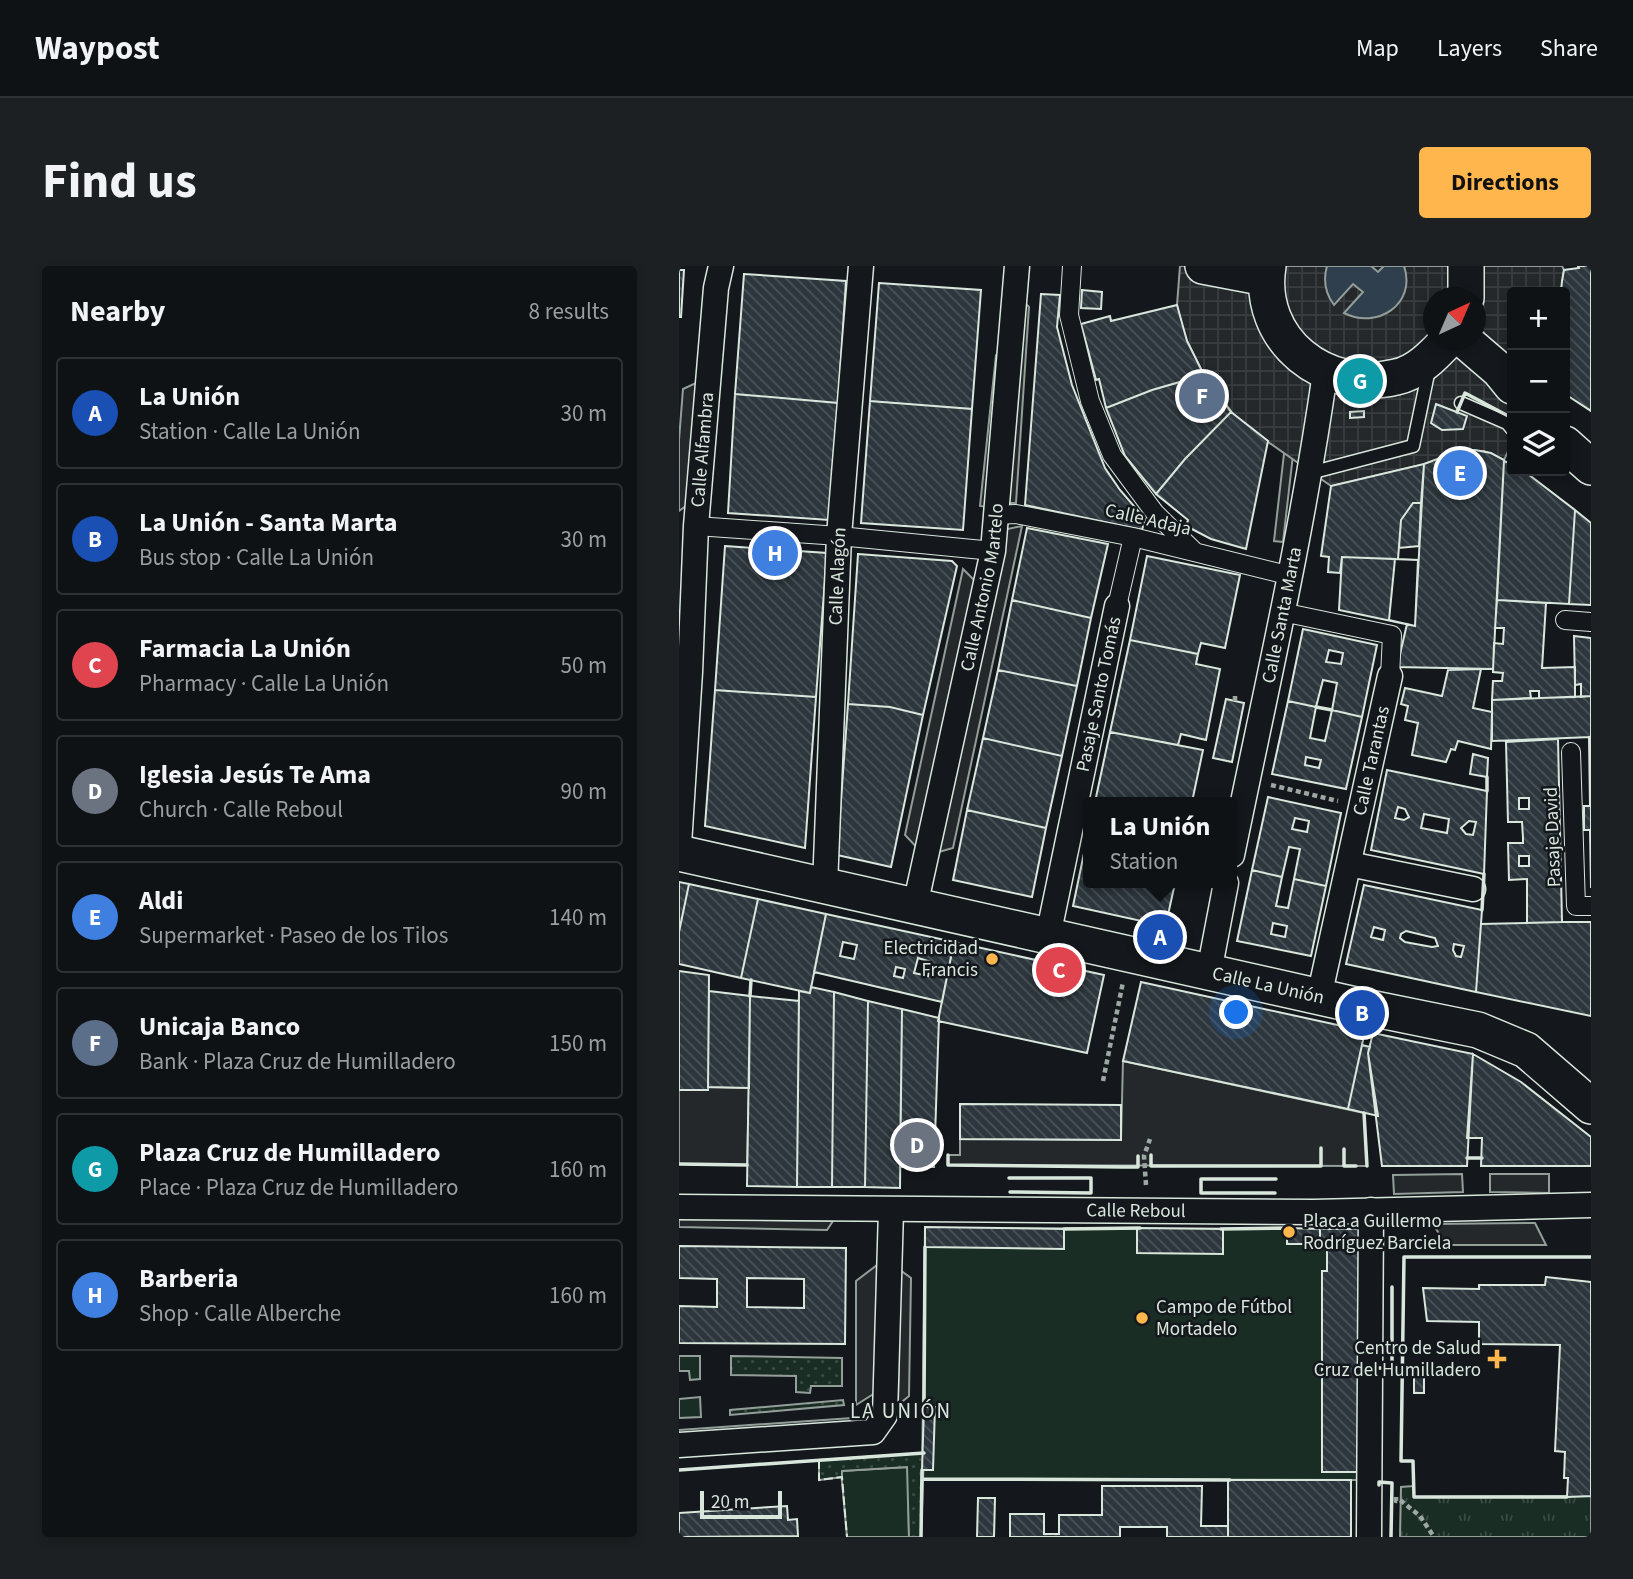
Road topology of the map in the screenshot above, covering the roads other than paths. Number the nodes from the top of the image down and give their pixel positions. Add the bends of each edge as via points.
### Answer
1 (721, 266) edge
2 (861, 266) edge
3 (1017, 266) edge
4 (1072, 266) edge
5 (1203, 266) edge
6 (1465, 266) edge
7 (1267, 272) edge
8 (1466, 287) edge
9 (1438, 350) edge
10 (1439, 350) edge
11 (1476, 350) edge
12 (1325, 373) junction
13 (1507, 380) edge
14 (1461, 403) dead end
15 (1507, 424) edge
16 (1310, 473) junction
17 (995, 515) junction
18 (696, 526) junction
19 (839, 536) junction
20 (1133, 537) junction
21 (993, 551) junction
22 (1195, 552) junction
23 (1291, 576) junction
24 (1117, 606) joint
25 (1282, 612) junction
26 (1565, 620) dead end
27 (1591, 622) edge
28 (685, 672) edge
29 (1390, 677) joint
30 (1571, 752) dead end
31 (1237, 831) edge
32 (679, 845) edge
33 (679, 853) edge
34 (1349, 863) junction
35 (825, 886) junction
36 (1225, 888) edge
37 (1473, 889) dead end
38 (915, 906) junction
39 (1591, 906) edge
40 (1048, 936) junction
41 (1209, 972) junction
42 (1319, 997) junction
43 (1591, 1106) edge
44 (1591, 1205) edge
45 (679, 1207) edge
46 (891, 1210) junction
47 (1371, 1210) junction
48 (679, 1445) edge
49 (1370, 1537) edge

1 - 18 street, Calle Alfambra
2 - 19 street, Calle Alagón
3 - 17 street, Calle Antonio Martelo
4 - 22 street via 1069,315 1090,401 1112,455 1155,513
5 - 7 main road
6 - 8 main road
7 - 12 main road via 1268,302 1277,326 1290,346
9 - 12 main road via 1398,377 1361,382
10 - 16 lane via 1413,446
11 - 13 main road
12 - 16 street, Calle Santa Marta
14 - 15 lane
16 - 23 street, Calle Santa Marta
17 - 20 street, Calle Adaja via 1016,514
17 - 21 street, Calle Antonio Martelo
18 - 19 street
18 - 28 street, Calle Alfambra
19 - 21 street
19 - 35 street, Calle Alagón
20 - 22 street, Calle Adaja
20 - 24 street, Pasaje Santo Tomás
21 - 38 street, Calle Antonio Martelo
22 - 23 street, Calle Adaja
23 - 25 street, Calle Santa Marta
24 - 40 street, Pasaje Santo Tomás
25 - 29 street, Calle Tarantas via 1392,635
25 - 31 street, Calle Santa Marta
26 - 27 street
28 - 32 street, Calle Alfambra
29 - 34 street, Calle Tarantas
30 - 39 street, Pasaje David via 1576,906
33 - 35 main road, Calle La Unión
34 - 37 street
34 - 42 street, Calle Tarantas
35 - 38 main road, Calle La Unión
36 - 41 street
38 - 40 main road, Calle La Unión
40 - 41 main road, Calle La Unión
41 - 42 main road, Calle La Unión
42 - 43 main road, Calle La Unión via 1478,1030 1526,1050
44 - 47 street, Calle Reboul
45 - 46 street, Calle Reboul
46 - 47 street, Calle Reboul
46 - 48 street via 885,1415 873,1432
47 - 49 street

